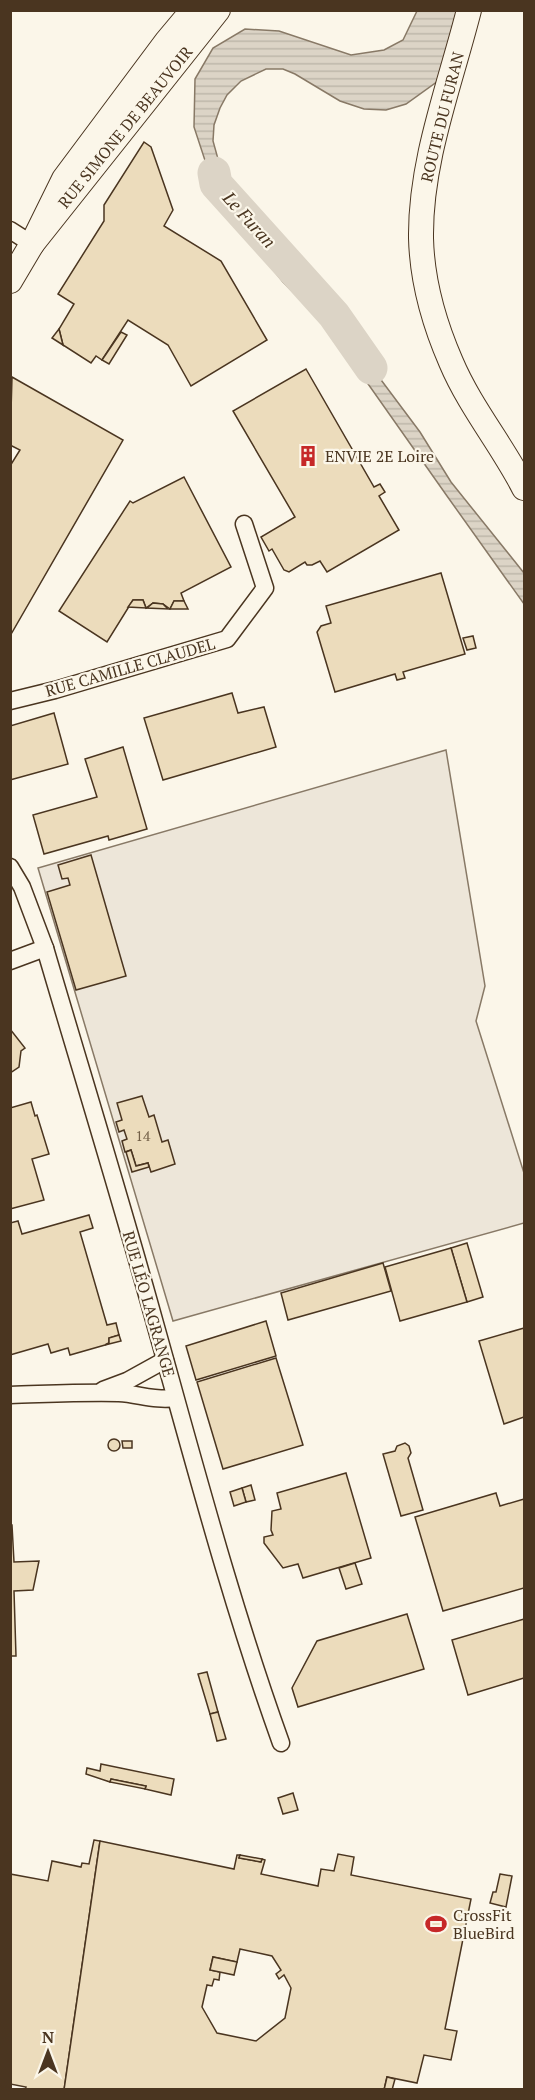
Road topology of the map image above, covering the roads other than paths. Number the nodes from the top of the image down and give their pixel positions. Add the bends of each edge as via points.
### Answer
1 (193, 10) edge
2 (218, 10) edge
3 (469, 10) edge
4 (10, 230) edge
5 (32, 244) junction
6 (10, 281) edge
7 (525, 488) edge
8 (244, 524) dead end
9 (10, 701) edge
10 (10, 867) edge
11 (45, 948) junction
12 (10, 962) edge
13 (165, 1360) junction
14 (97, 1392) junction
15 (10, 1395) edge
16 (175, 1398) junction
17 (281, 1743) dead end

1 - 5 main road, RUE SIMONE DE BEAUVOIR via 64,179
2 - 5 main road, RUE SIMONE DE BEAUVOIR
3 - 7 main road, ROUTE DU FURAN via 430,153 422,204 424,271 432,310 451,362
4 - 5 street
5 - 6 main road, RUE SIMONE DE BEAUVOIR
8 - 9 street, RUE CAMILLE CLAUDEL via 265,588 227,639
10 - 11 street, RUE LÉO LAGRANGE via 22,887
11 - 12 street
11 - 13 street, RUE LÉO LAGRANGE
13 - 14 street
13 - 16 street, RUE LÉO LAGRANGE
14 - 15 street
14 - 16 street
16 - 17 street, RUE LÉO LAGRANGE via 256,1673

